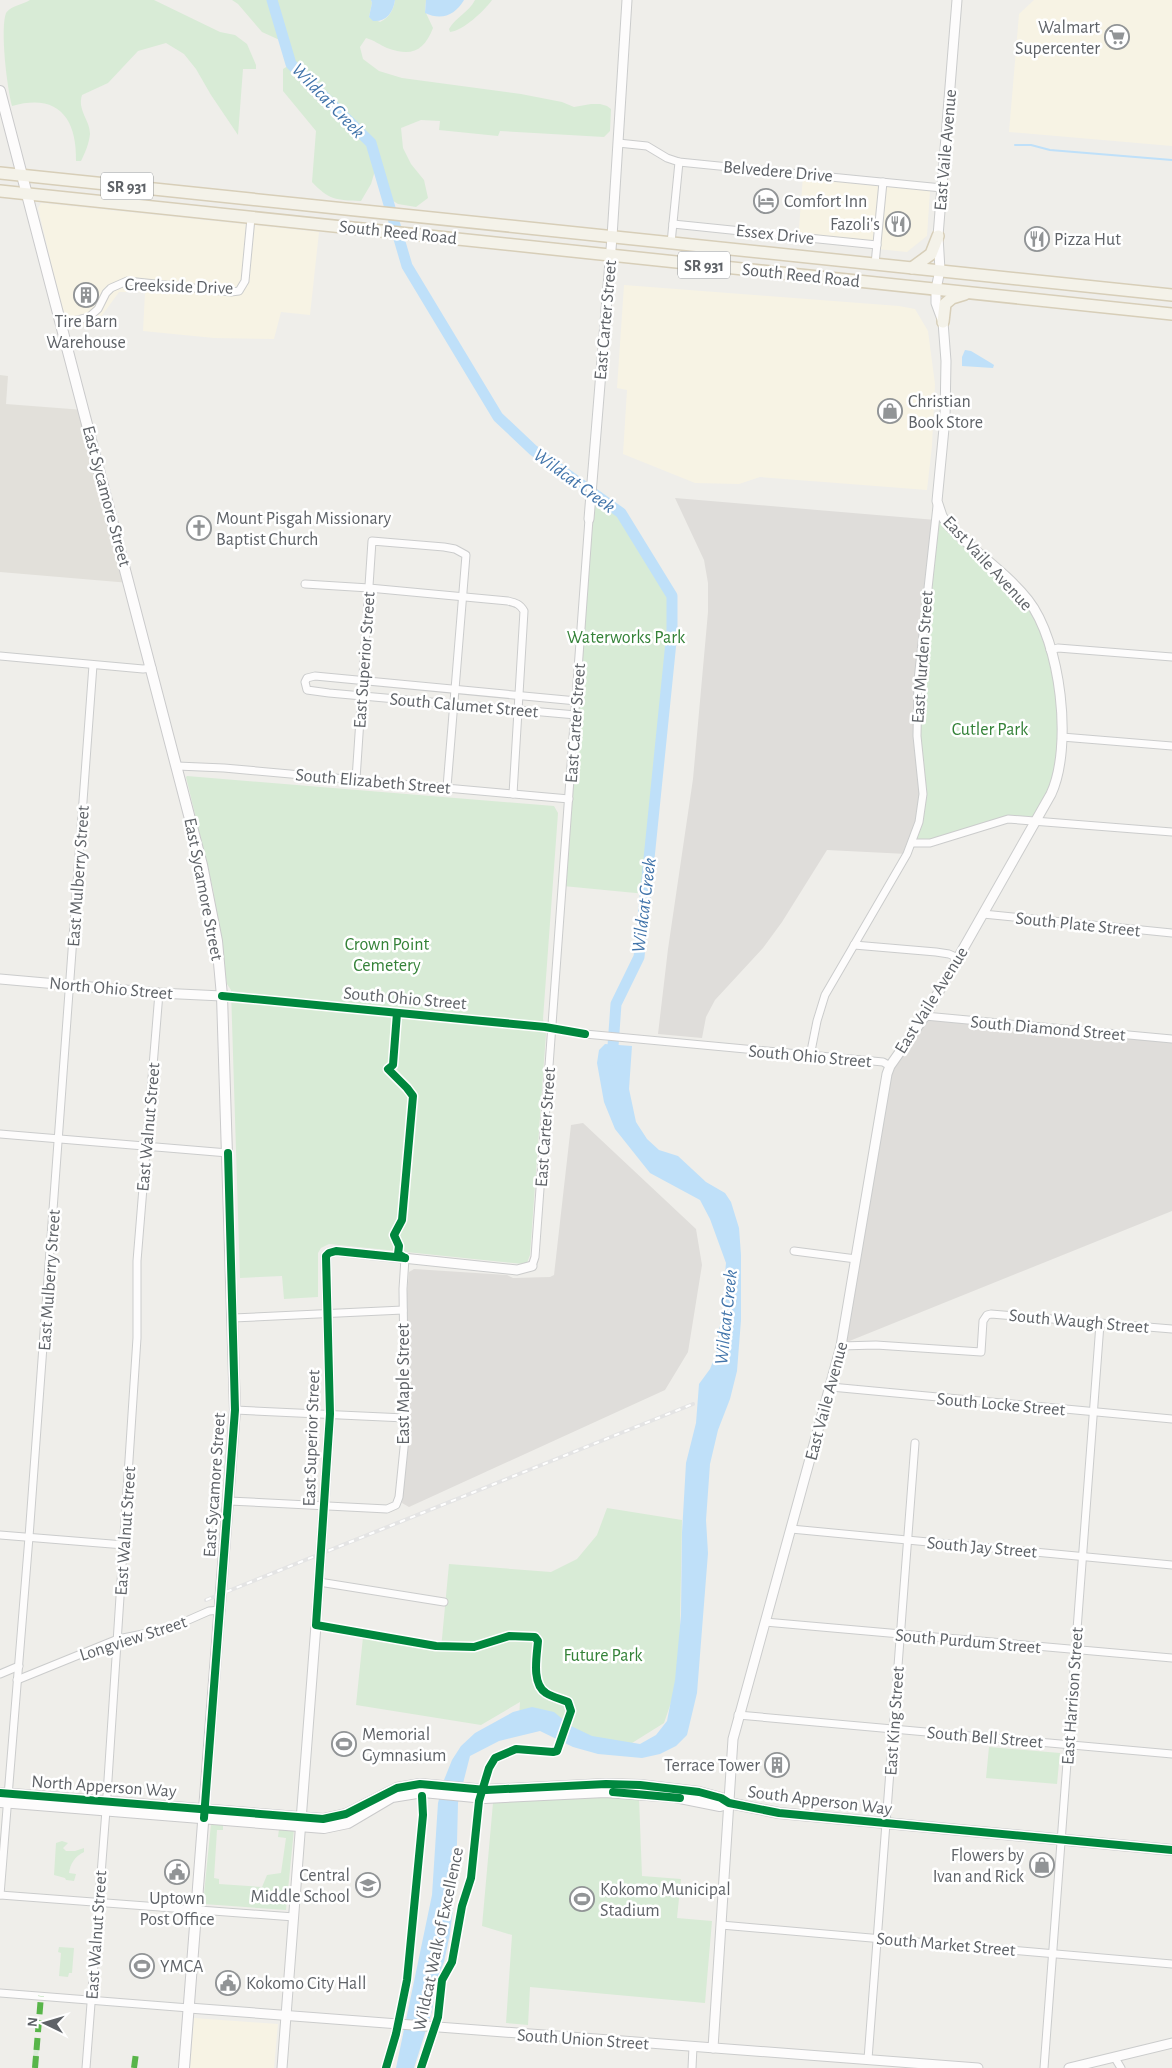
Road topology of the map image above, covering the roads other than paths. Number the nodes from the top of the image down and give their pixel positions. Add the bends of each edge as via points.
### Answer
1 (627, 0) edge
2 (957, 0) edge
3 (0, 91) edge
4 (618, 143) junction
5 (679, 162) junction
6 (0, 173) edge
7 (22, 176) junction
8 (883, 182) junction
9 (942, 188) junction
10 (0, 191) edge
11 (26, 193) junction
12 (251, 218) junction
13 (673, 224) junction
14 (938, 236) junction
15 (612, 237) junction
16 (671, 243) junction
17 (877, 245) junction
18 (610, 255) junction
19 (875, 264) junction
20 (912, 268) junction
21 (940, 270) junction
22 (936, 289) junction
23 (974, 293) junction
24 (1172, 295) edge
25 (1172, 314) edge
26 (942, 322) junction
27 (61, 324) junction
28 (938, 501) junction
29 (589, 519) joint
30 (305, 584) dead end
31 (370, 588) junction
32 (462, 597) junction
33 (1050, 650) junction
34 (0, 656) edge
35 (1172, 656) edge
36 (94, 665) junction
37 (152, 668) junction
38 (363, 682) junction
39 (454, 690) junction
40 (362, 695) junction
41 (520, 696) junction
42 (577, 701) junction
43 (453, 704) junction
44 (518, 710) junction
45 (576, 715) junction
46 (1062, 737) junction
47 (1172, 746) edge
48 (177, 766) junction
49 (356, 779) junction
50 (447, 787) junction
51 (513, 794) junction
52 (569, 800) junction
53 (1037, 821) junction
54 (1172, 832) edge
55 (913, 843) junction
56 (983, 914) junction
57 (1172, 933) edge
58 (854, 945) junction
59 (958, 958) junction
60 (0, 979) edge
61 (70, 985) junction
62 (159, 993) junction
63 (222, 996) junction
64 (925, 1016) junction
65 (552, 1028) junction
66 (1172, 1039) edge
67 (810, 1056) junction
68 (890, 1066) junction
69 (0, 1134) edge
70 (59, 1139) junction
71 (147, 1146) junction
72 (228, 1153) junction
73 (794, 1251) dead end
74 (404, 1258) junction
75 (856, 1259) junction
76 (532, 1266) joint
77 (403, 1310) junction
78 (328, 1314) junction
79 (233, 1318) junction
80 (1100, 1324) junction
81 (1172, 1329) edge
82 (841, 1346) junction
83 (831, 1387) junction
84 (235, 1410) junction
85 (1093, 1412) junction
86 (330, 1414) junction
87 (405, 1418) junction
88 (1172, 1419) edge
89 (916, 1443) dead end
90 (228, 1501) junction
91 (324, 1506) junction
92 (791, 1528) junction
93 (0, 1535) edge
94 (29, 1537) junction
95 (908, 1540) junction
96 (124, 1545) junction
97 (1082, 1556) junction
98 (1172, 1565) edge
99 (319, 1582) junction
100 (444, 1602) dead end
101 (221, 1610) junction
102 (765, 1622) junction
103 (901, 1635) junction
104 (118, 1639) junction
105 (1076, 1650) junction
106 (1172, 1658) edge
107 (19, 1666) junction
108 (0, 1674) edge
109 (17, 1680) junction
110 (738, 1715) junction
111 (893, 1729) junction
112 (1068, 1745) junction
113 (1172, 1754) edge
114 (4, 1798) edge
115 (729, 1803) junction
116 (106, 1806) junction
117 (205, 1814) junction
118 (302, 1822) junction
119 (886, 1824) junction
120 (1061, 1839) junction
121 (1172, 1850) edge
122 (0, 1895) edge
123 (98, 1903) junction
124 (197, 1910) junction
125 (294, 1917) junction
126 (721, 1924) junction
127 (877, 1938) junction
128 (1053, 1953) junction
129 (1172, 1964) edge
130 (0, 1994) edge
131 (91, 2000) junction
132 (189, 2008) junction
133 (286, 2016) junction
134 (1172, 2043) edge
135 (693, 2047) junction
136 (713, 2048) junction
137 (1116, 2058) junction
138 (868, 2059) junction
139 (946, 2067) edge
140 (86, 2068) edge
141 (184, 2068) edge
142 (282, 2068) edge
143 (692, 2068) edge
144 (978, 2068) edge
145 (1044, 2068) edge
146 (1069, 2068) edge
147 (1120, 2068) edge

1 - 4 street, East Carter Street
2 - 9 street, East Vaile Avenue
3 - 7 main road, East Sycamore Street
4 - 5 street, Belvedere Drive via 646,146
4 - 15 street, East Carter Street
5 - 8 street, Belvedere Drive
5 - 13 street
6 - 7 main road, SR 931
7 - 11 main road, East Sycamore Street
7 - 15 main road, South Reed Road / SR 931
8 - 9 street, Belvedere Drive
8 - 17 street
9 - 14 street, East Vaile Avenue
10 - 11 main road, SR 931
11 - 12 main road, SR 931
11 - 27 main road, East Sycamore Street
12 - 18 main road, South Reed Road / SR 931
12 - 27 street, Creekside Drive via 245,281 239,291 127,281 111,288 89,317
13 - 16 street
13 - 17 street, Essex Drive
14 - 20 main road via 931,254
14 - 21 street, East Vaile Avenue
15 - 16 main road, South Reed Road / SR 931
15 - 18 street, East Carter Street
16 - 19 main road, South Reed Road / SR 931
17 - 19 street
18 - 22 main road, South Reed Road / SR 931
18 - 29 street, East Carter Street
19 - 20 main road, South Reed Road / SR 931
20 - 21 main road, South Reed Road / SR 931
21 - 22 street, East Vaile Avenue
21 - 24 main road, South Reed Road / SR 931
22 - 23 main road, South Reed Road / SR 931
22 - 26 street, East Vaile Avenue via 936,303
23 - 25 main road, South Reed Road / SR 931
23 - 26 main road via 952,298 945,304
26 - 28 street, East Vaile Avenue via 946,362
27 - 37 main road, East Sycamore Street
28 - 33 street, East Vaile Avenue via 948,525 1029,601
28 - 55 street, East Murden Street via 917,698 917,736 923,788
29 - 42 street, East Carter Street
30 - 31 street
31 - 32 street
31 - 32 street, East Superior Street via 372,541 444,547 466,555
31 - 38 street, East Superior Street
32 - 39 street
32 - 41 street via 518,603 524,612
33 - 35 street
33 - 46 street, East Vaile Avenue via 1060,691
34 - 36 street
36 - 37 street
36 - 61 street, East Mulberry Street
37 - 48 main road, East Sycamore Street
38 - 39 street, South Calumet Street
38 - 40 street, East Superior Street
38 - 40 street, South Calumet Street via 315,676 305,682 307,690
39 - 41 street, South Calumet Street
39 - 43 street
40 - 43 street, South Calumet Street
40 - 49 street, East Superior Street
41 - 42 street, South Calumet Street
41 - 44 street
42 - 45 street, East Carter Street
43 - 44 street, South Calumet Street
43 - 50 street
44 - 45 street, South Calumet Street
44 - 51 street
45 - 52 street, East Carter Street
46 - 47 street
46 - 53 street, East Vaile Avenue via 1058,779
48 - 49 street, South Elizabeth Street
48 - 63 main road, East Sycamore Street via 208,890
49 - 50 street, South Elizabeth Street
50 - 51 street, South Elizabeth Street
51 - 52 street, South Elizabeth Street
52 - 65 street, East Carter Street
53 - 54 street
53 - 55 street via 1008,819 930,843
53 - 56 street, East Vaile Avenue
55 - 58 street
56 - 57 street, South Plate Street
56 - 59 street, East Vaile Avenue
58 - 59 street via 936,952
58 - 67 street via 821,1005
59 - 64 street, East Vaile Avenue
60 - 61 street, North Ohio Street
61 - 62 street, North Ohio Street
61 - 70 street, East Mulberry Street
62 - 63 street, North Ohio Street
62 - 71 street, East Walnut Street
63 - 65 street, South Ohio Street
63 - 72 main road, East Sycamore Street
64 - 66 street, South Diamond Street
64 - 68 street, East Vaile Avenue
65 - 67 street, South Ohio Street
65 - 76 street, East Carter Street
67 - 68 street, South Ohio Street via 883,1062
68 - 75 street, East Vaile Avenue via 881,1101
69 - 70 street
70 - 71 street
70 - 94 street, East Mulberry Street
71 - 72 street
71 - 96 street, East Walnut Street via 137,1261 137,1338
72 - 79 main road, East Sycamore Street
73 - 75 street
74 - 76 street via 517,1270
74 - 77 street, East Maple Street
74 - 78 street, East Superior Street via 329,1253 326,1262
75 - 82 street, East Vaile Avenue
77 - 78 street
77 - 87 street, East Maple Street
78 - 79 street
78 - 86 street, East Superior Street
79 - 84 main road, East Sycamore Street
80 - 81 street, South Waugh Street
80 - 82 street, South Waugh Street via 987,1315 983,1321 981,1352
80 - 85 street, East Harrison Street
82 - 83 street, East Vaile Avenue
83 - 85 street, South Locke Street
83 - 92 street, East Vaile Avenue
84 - 86 street
84 - 90 main road, East Sycamore Street
85 - 88 street, South Locke Street
85 - 97 street, East Harrison Street
86 - 87 street
86 - 91 street, East Superior Street
87 - 91 street, East Maple Street via 399,1497 394,1508
89 - 95 street, East King Street
90 - 91 street
90 - 101 main road, East Sycamore Street
91 - 99 street, East Superior Street
92 - 95 street, South Jay Street
92 - 102 street, East Vaile Avenue
93 - 94 street
94 - 96 street
94 - 107 street, East Mulberry Street
95 - 97 street, South Jay Street
95 - 103 street, East King Street
96 - 104 street, East Walnut Street
97 - 98 street, South Jay Street
97 - 105 street, East Harrison Street
99 - 100 street
99 - 118 street, East Superior Street
101 - 104 street, Longview Street via 208,1611 168,1629
101 - 117 main road, East Sycamore Street
102 - 103 street, South Purdum Street
102 - 110 street, East Vaile Avenue
103 - 105 street, South Purdum Street
103 - 111 street, East King Street
104 - 109 street, Longview Street
104 - 116 street, East Walnut Street
105 - 106 street, South Purdum Street
105 - 112 street, East Harrison Street
107 - 108 street
107 - 109 street, East Mulberry Street
109 - 114 street, East Mulberry Street
110 - 111 street, South Bell Street
110 - 115 street, East Vaile Avenue via 732,1739
111 - 112 street, South Bell Street
111 - 119 street, East King Street
112 - 113 street, South Bell Street
112 - 120 street, East Harrison Street
114 - 116 main road, North Apperson Way
114 - 122 street, East Mulberry Street
115 - 118 main road, South Apperson Way via 720,1806 676,1797 606,1792 482,1794 424,1789 392,1797 348,1824 324,1828
115 - 119 main road, South Apperson Way via 778,1813
115 - 126 street, East Vaile Avenue
116 - 117 main road, North Apperson Way
116 - 123 street, East Walnut Street
117 - 118 main road, South Apperson Way
117 - 124 main road, East Sycamore Street
118 - 125 street, East Superior Street
119 - 120 main road, South Apperson Way
119 - 127 street, East King Street
120 - 121 main road, South Apperson Way
120 - 128 street, East Harrison Street
122 - 123 street
123 - 124 street
123 - 131 street, East Walnut Street
124 - 125 street
124 - 132 main road, East Sycamore Street
125 - 133 street, East Superior Street
126 - 127 street, South Market Street
126 - 136 street, East Vaile Avenue
127 - 128 street, South Market Street
127 - 138 street, East King Street
128 - 129 street, South Market Street
128 - 145 street, East Harrison Street
130 - 131 street
131 - 132 street
131 - 140 street, East Walnut Street
132 - 133 street, South Union Street
132 - 141 main road, East Sycamore Street
133 - 135 street, South Union Street
133 - 142 street, East Superior Street
134 - 137 street
135 - 136 street, South Union Street
135 - 143 street
136 - 138 street, South Union Street via 856,2062
137 - 146 street
137 - 147 street
138 - 139 street, South Union Street
139 - 144 street, South Union Street

